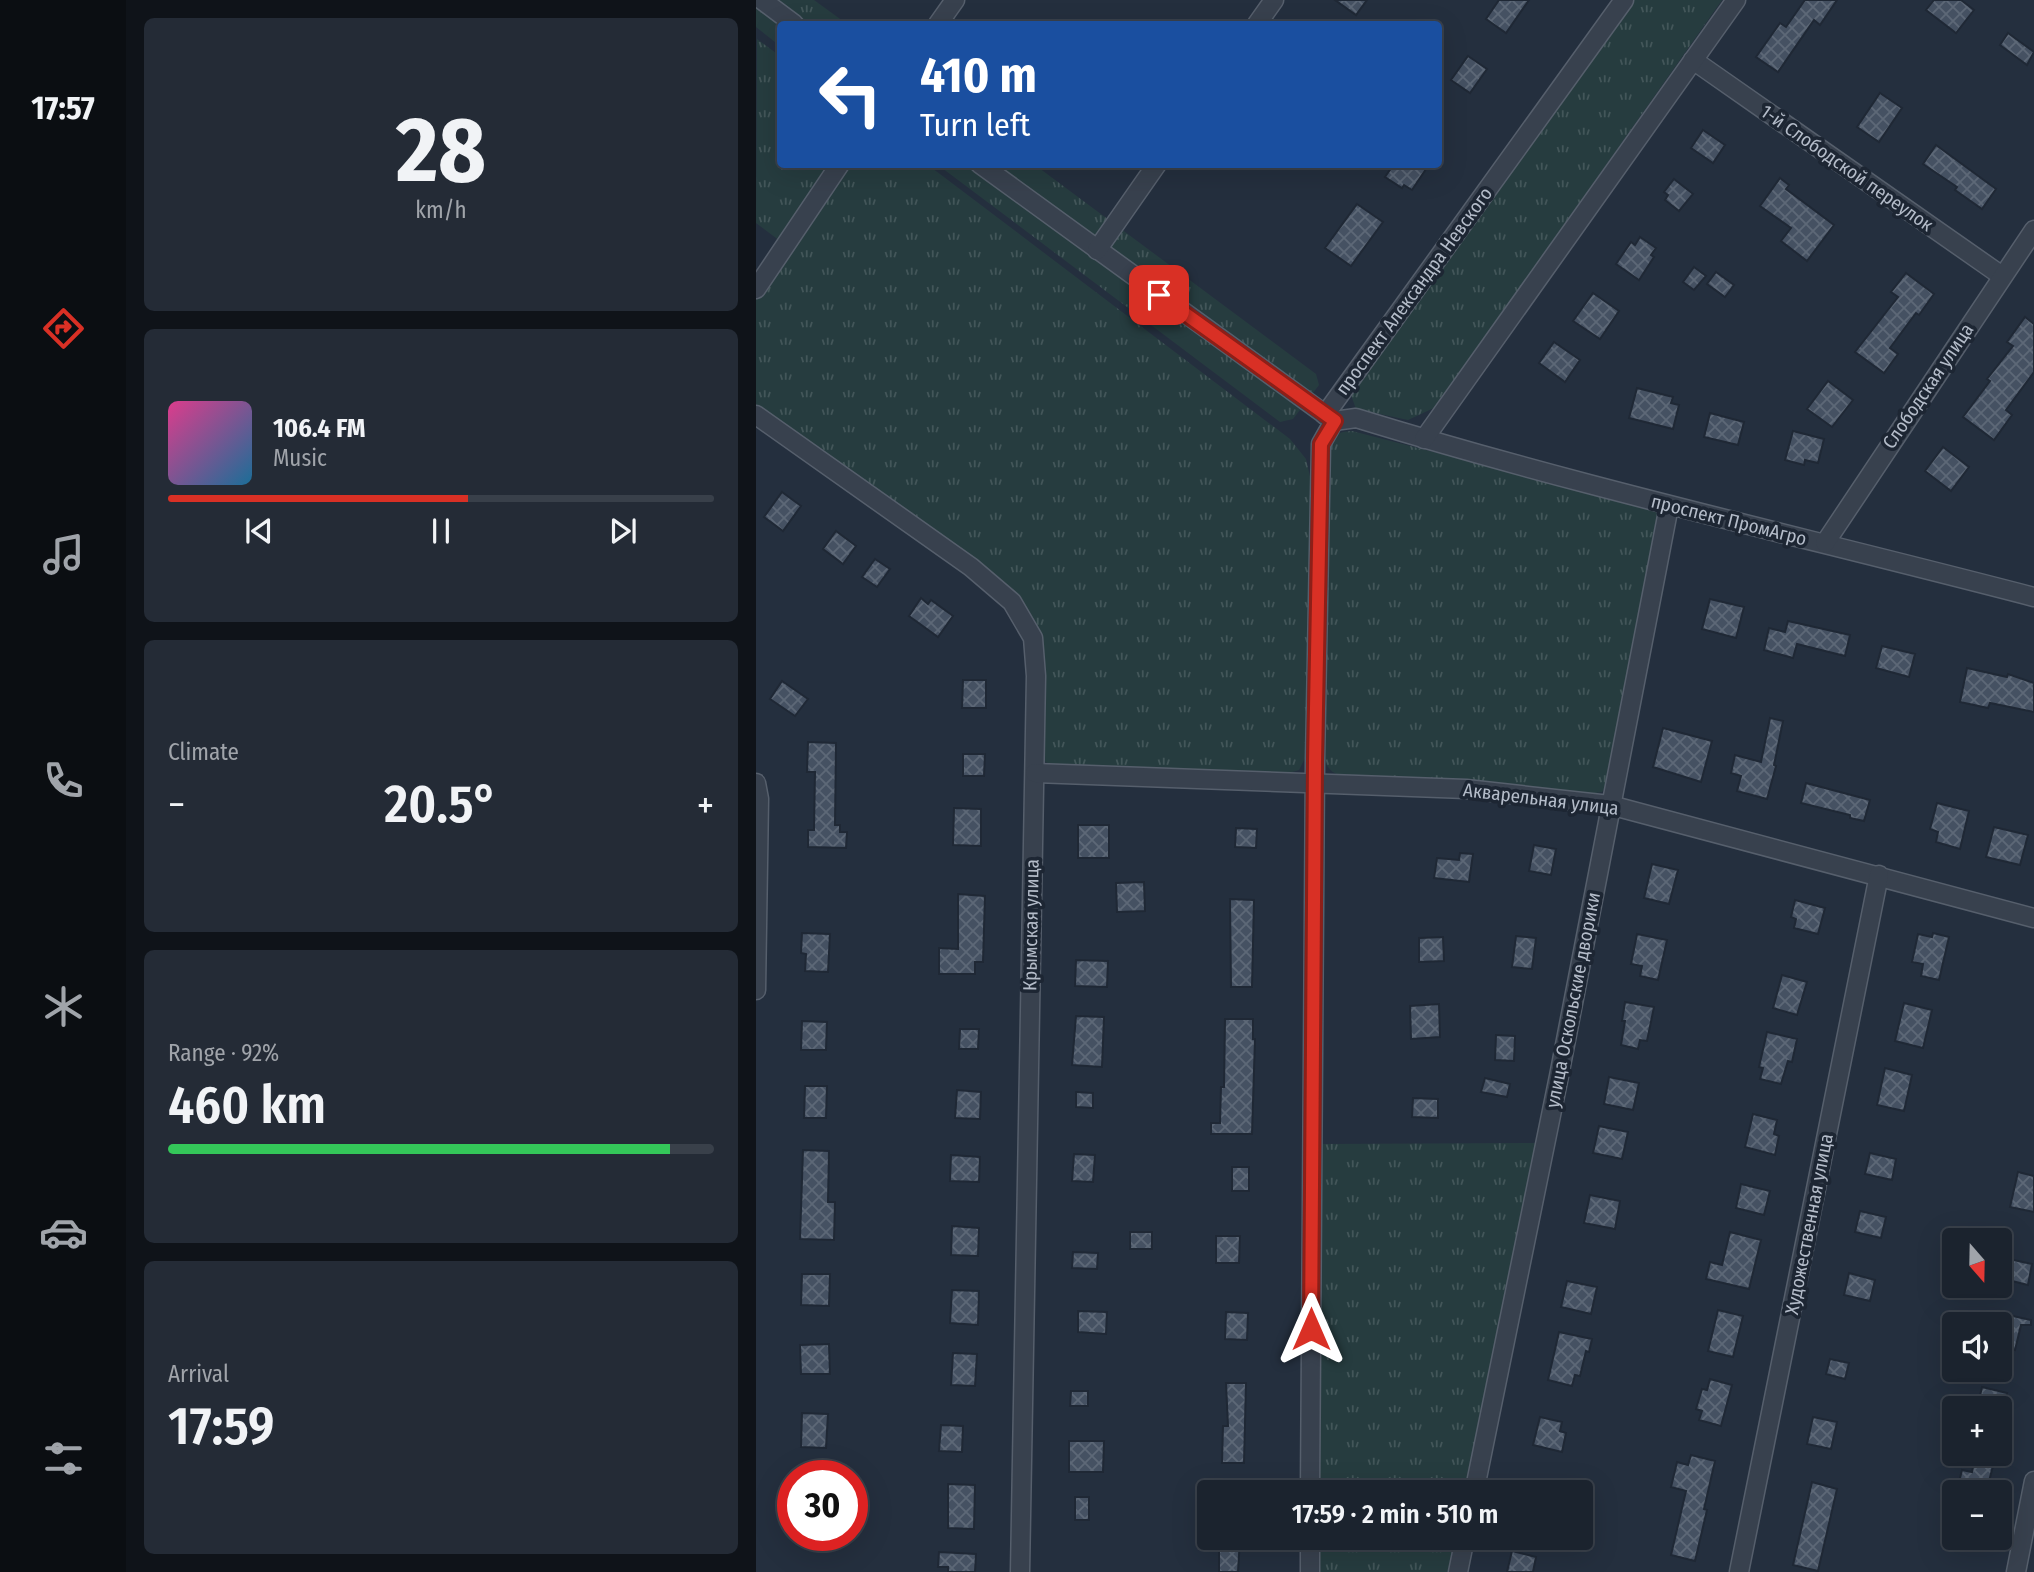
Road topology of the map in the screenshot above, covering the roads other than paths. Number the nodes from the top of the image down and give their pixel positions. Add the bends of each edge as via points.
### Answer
1 (762, 0) edge
2 (955, 0) edge
3 (1274, 0) edge
4 (1624, 0) edge
5 (1736, 0) edge
6 (790, 21) edge
7 (939, 21) edge
8 (1258, 21) edge
9 (1693, 60) junction
10 (837, 168) edge
11 (985, 168) edge
12 (1154, 168) edge
13 (2034, 230) edge
14 (1097, 250) junction
15 (2002, 275) junction
16 (756, 289) edge
17 (756, 415) edge
18 (1330, 418) junction
19 (1424, 439) junction
20 (1669, 506) junction
21 (1825, 543) junction
22 (2034, 597) edge
23 (1035, 773) junction
24 (1315, 782) junction
25 (756, 783) edge
26 (1610, 805) junction
27 (1879, 875) junction
28 (2034, 918) edge
29 (756, 990) edge
30 (1310, 1480) edge
31 (1477, 1480) edge
32 (2034, 1481) edge
33 (1310, 1550) edge
34 (1463, 1550) edge
35 (1020, 1572) edge
36 (1310, 1572) edge
37 (1458, 1572) edge
38 (1739, 1572) edge
39 (2016, 1572) edge

1 - 6 street
2 - 7 street
3 - 8 street
4 - 18 street, проспект Александра Невского
5 - 9 street
9 - 15 street, 1-й Слободской переулок
9 - 19 street
10 - 16 street
11 - 14 street
12 - 14 street
13 - 15 street, Слободская улица
14 - 18 street
15 - 21 street, Слободская улица
17 - 23 street, Крымская улица via 971,567 1012,602 1033,638
18 - 19 street, проспект ПромАгро via 1356,418
18 - 24 street, проспект Александра Невского via 1321,444
19 - 20 street, проспект ПромАгро
20 - 21 street, проспект ПромАгро
20 - 26 street, улица Оскольские дворики
21 - 22 street, проспект ПромАгро
23 - 24 street, Акварельная улица
23 - 35 street, Крымская улица
24 - 26 street, Акварельная улица via 1466,789
24 - 30 street, проспект Александра Невского
25 - 29 street
26 - 27 street, Акварельная улица
26 - 31 street, улица Оскольские дворики
27 - 28 street, Акварельная улица
27 - 38 street, Художественная улица
32 - 39 street
33 - 36 street
34 - 37 street

